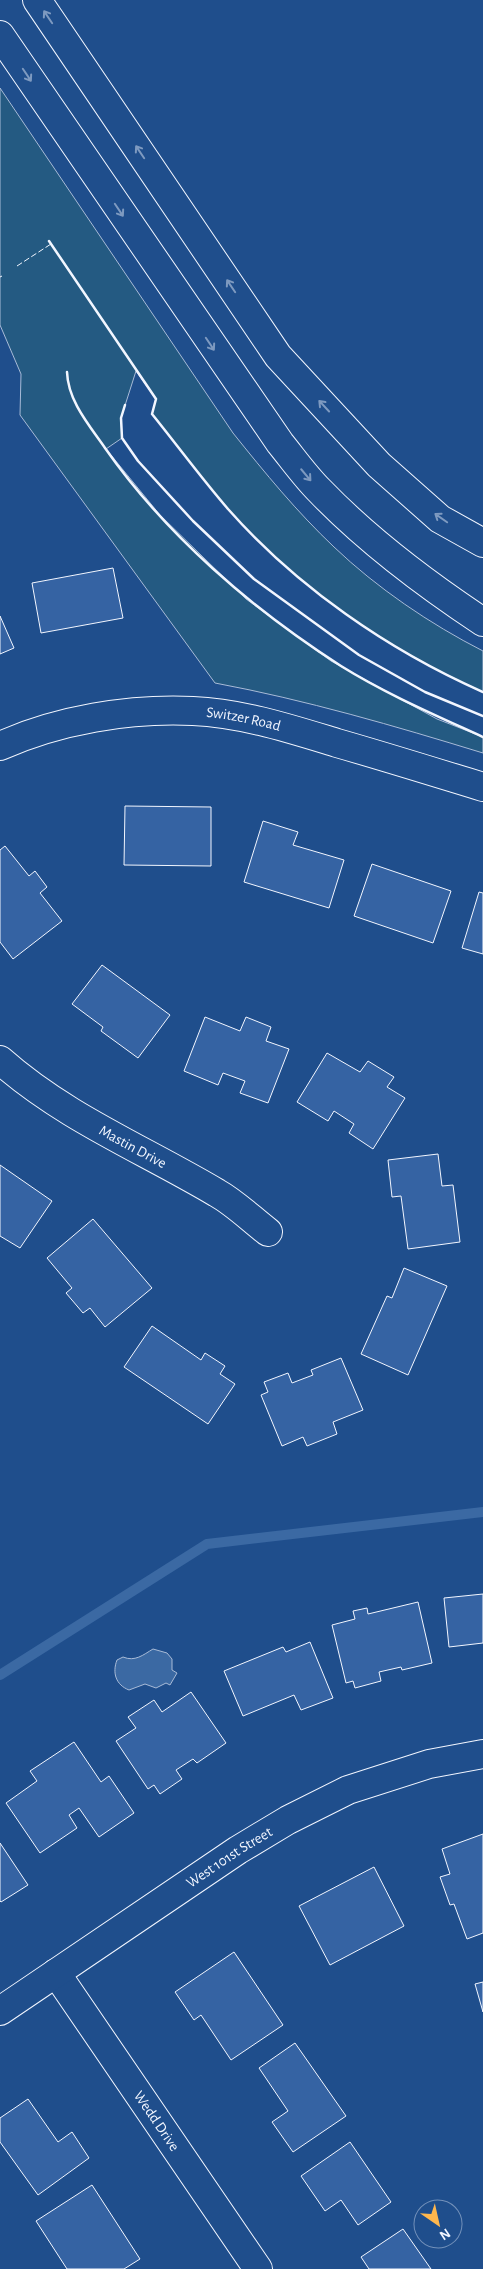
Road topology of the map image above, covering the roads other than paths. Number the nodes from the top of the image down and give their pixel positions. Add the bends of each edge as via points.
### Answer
1 (37, 0) edge
2 (0, 35) edge
3 (483, 543) edge
4 (483, 622) edge
5 (0, 746) edge
6 (483, 787) edge
7 (0, 1060) edge
8 (268, 1232) dead end
9 (483, 1754) edge
10 (56, 1972) junction
11 (0, 2011) edge
12 (258, 2269) edge

3 -> 1 main road via 440,518 380,465 278,356
2 -> 4 main road via 280,443 318,489 381,548
5 - 6 main road, Switzer Road via 65,724 136,712 194,711 272,723
7 - 8 main road, Mastin Drive via 22,1080 86,1122 218,1193
9 - 10 main road, West 101st Street via 429,1764 348,1790 288,1820
10 - 11 main road, West 101st Street
10 - 12 main road, Wedd Drive

